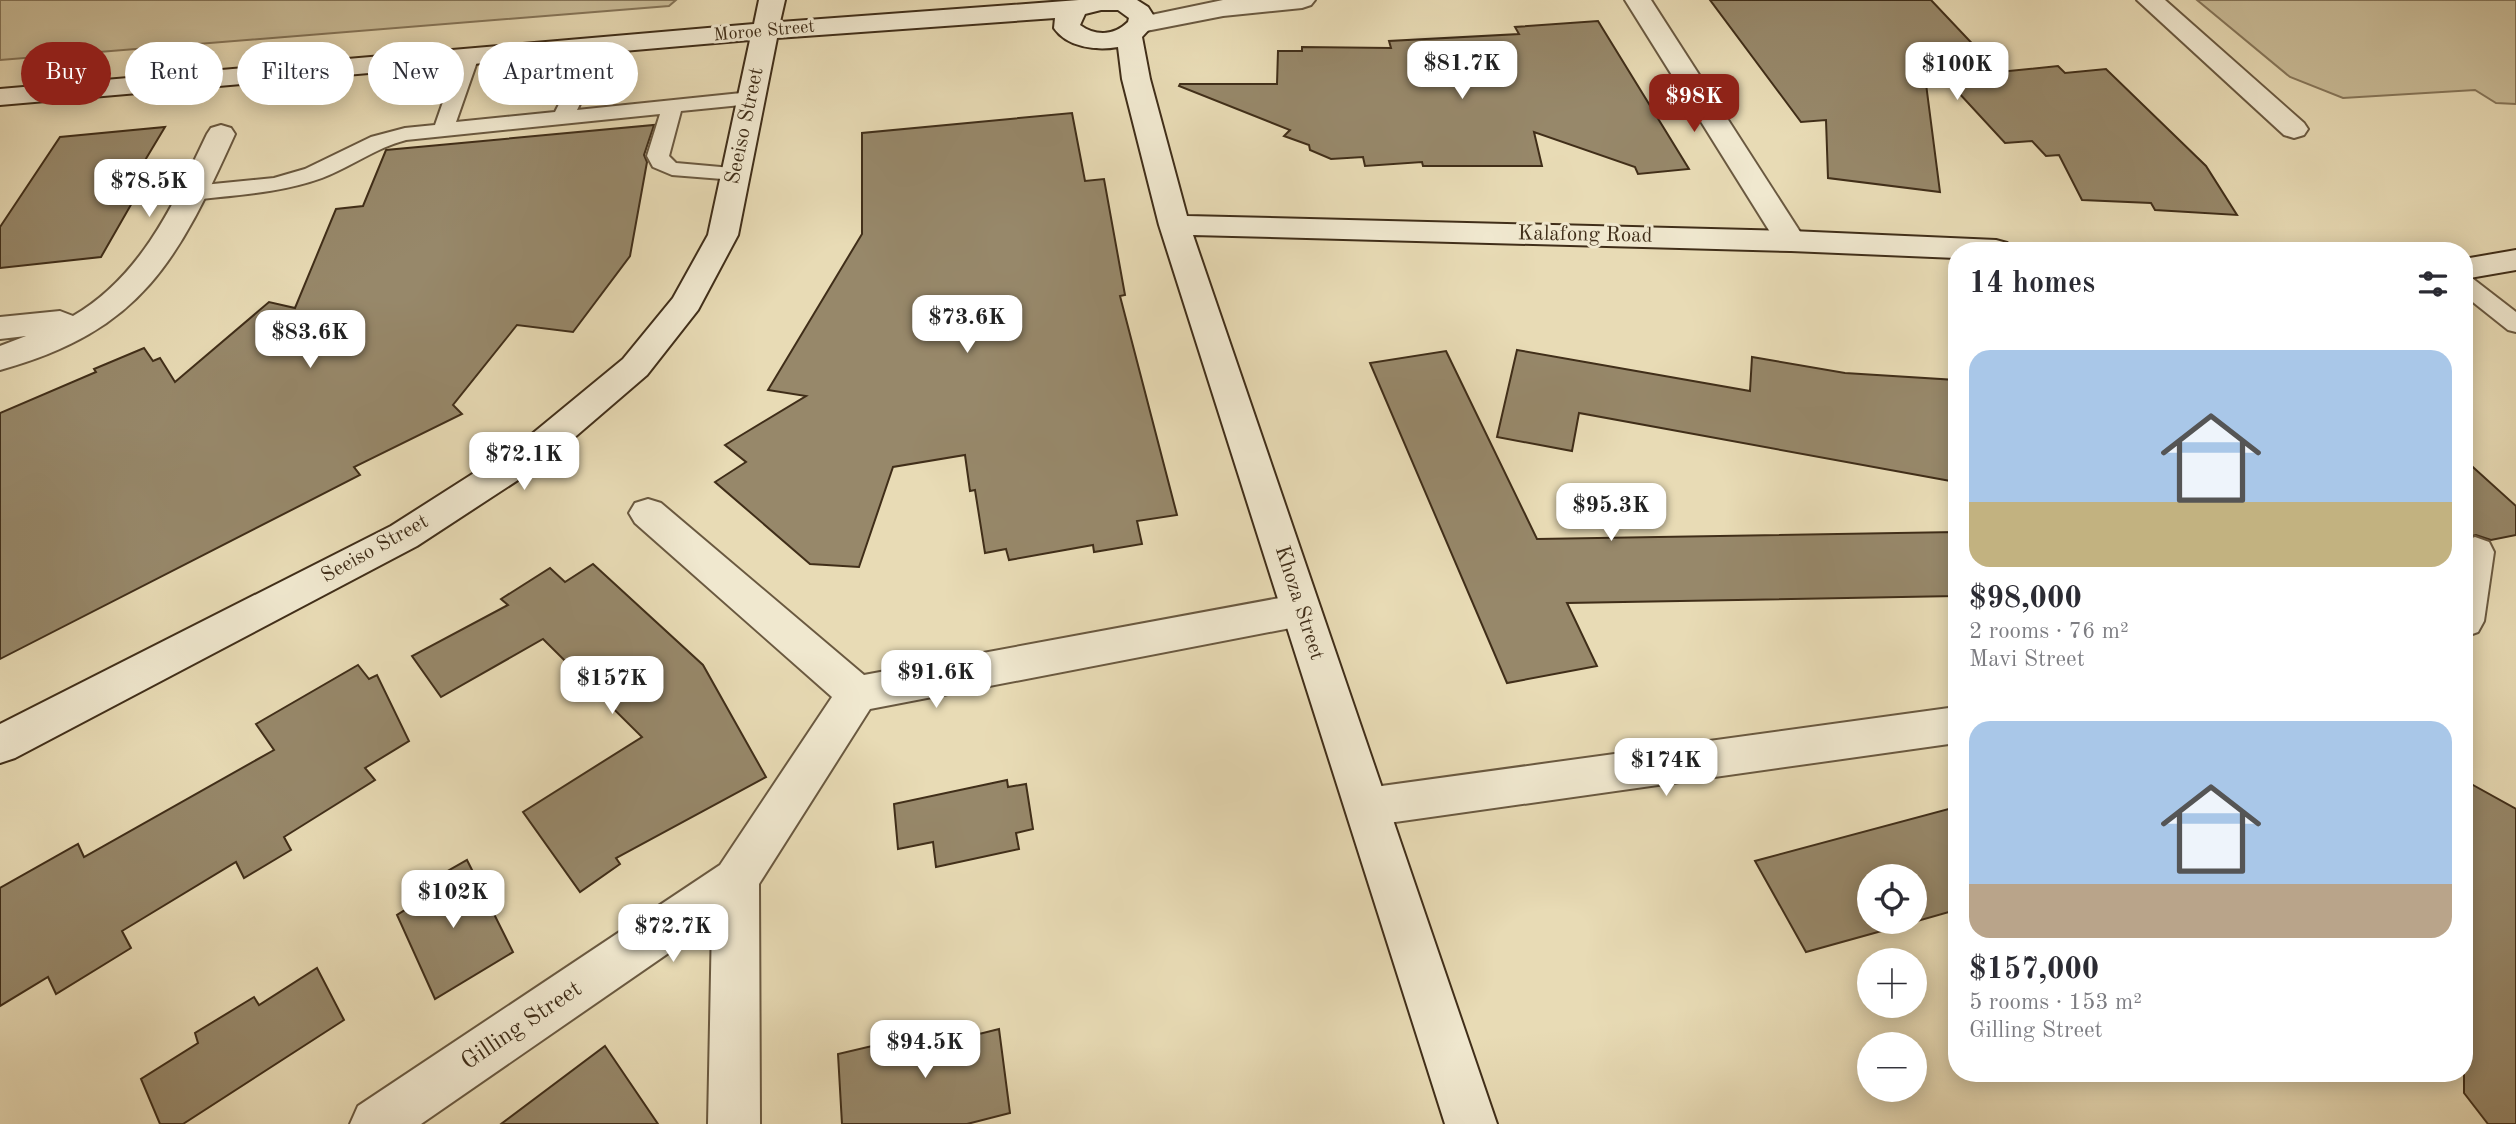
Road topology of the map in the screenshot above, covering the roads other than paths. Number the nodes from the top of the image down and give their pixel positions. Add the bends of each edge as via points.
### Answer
1 (1302, 0) edge
2 (1638, 0) edge
3 (2150, 0) edge
4 (769, 16) edge
5 (1134, 22) junction
6 (1081, 27) junction
7 (617, 42) edge
8 (478, 56) edge
9 (469, 57) junction
10 (1136, 79) junction
11 (0, 96) edge
12 (751, 98) junction
13 (569, 105) edge
14 (673, 105) junction
15 (564, 115) junction
16 (444, 128) junction
17 (2294, 128) dead end
18 (221, 134) dead end
19 (735, 174) junction
20 (193, 193) junction
21 (1174, 225) junction
22 (1791, 241) junction
23 (1948, 248) edge
24 (2516, 260) edge
25 (2473, 267) edge
26 (2473, 290) edge
27 (94, 318) junction
28 (2516, 324) edge
29 (0, 328) edge
30 (0, 359) edge
31 (648, 513) dead end
32 (2475, 552) dead end
33 (2473, 565) edge
34 (1301, 610) junction
35 (858, 694) junction
36 (1948, 726) edge
37 (0, 745) edge
38 (1367, 807) junction
39 (736, 880) junction
40 (376, 1124) edge
41 (734, 1124) edge
42 (1471, 1124) edge

1 - 5 street
2 - 22 street
3 - 17 street
4 - 6 street, Moroe Street via 983,14
4 - 7 street, Moroe Street
4 - 12 street, Seeiso Street
5 - 6 street via 1119,39
5 - 6 street via 1113,2 1100,2
5 - 10 street, Khoza Street
6 - 10 street
8 - 9 street, Moroe Street
9 - 11 street, Moroe Street
9 - 16 lane
10 - 21 street, Khoza Street
12 - 14 lane
12 - 19 street, Seeiso Street
13 - 15 lane
14 - 15 lane
14 - 19 lane via 660,163 672,169
15 - 16 lane
16 - 20 lane via 379,141 313,174 275,184
18 - 20 street
19 - 37 street, Seeiso Street via 723,234 687,303 635,367 534,452 404,536
20 - 27 street via 156,256 132,285
21 - 22 street, Kalafong Road
21 - 34 street, Khoza Street
22 - 23 street, Kalafong Road
24 - 25 street
26 - 28 lane
27 - 29 street
27 - 30 street
31 - 35 street
32 - 33 street
34 - 35 street
34 - 38 street, Khoza Street
35 - 39 street, Gilling Street
36 - 38 street
38 - 42 street, Khoza Street
39 - 40 street, Gilling Street
39 - 41 street

